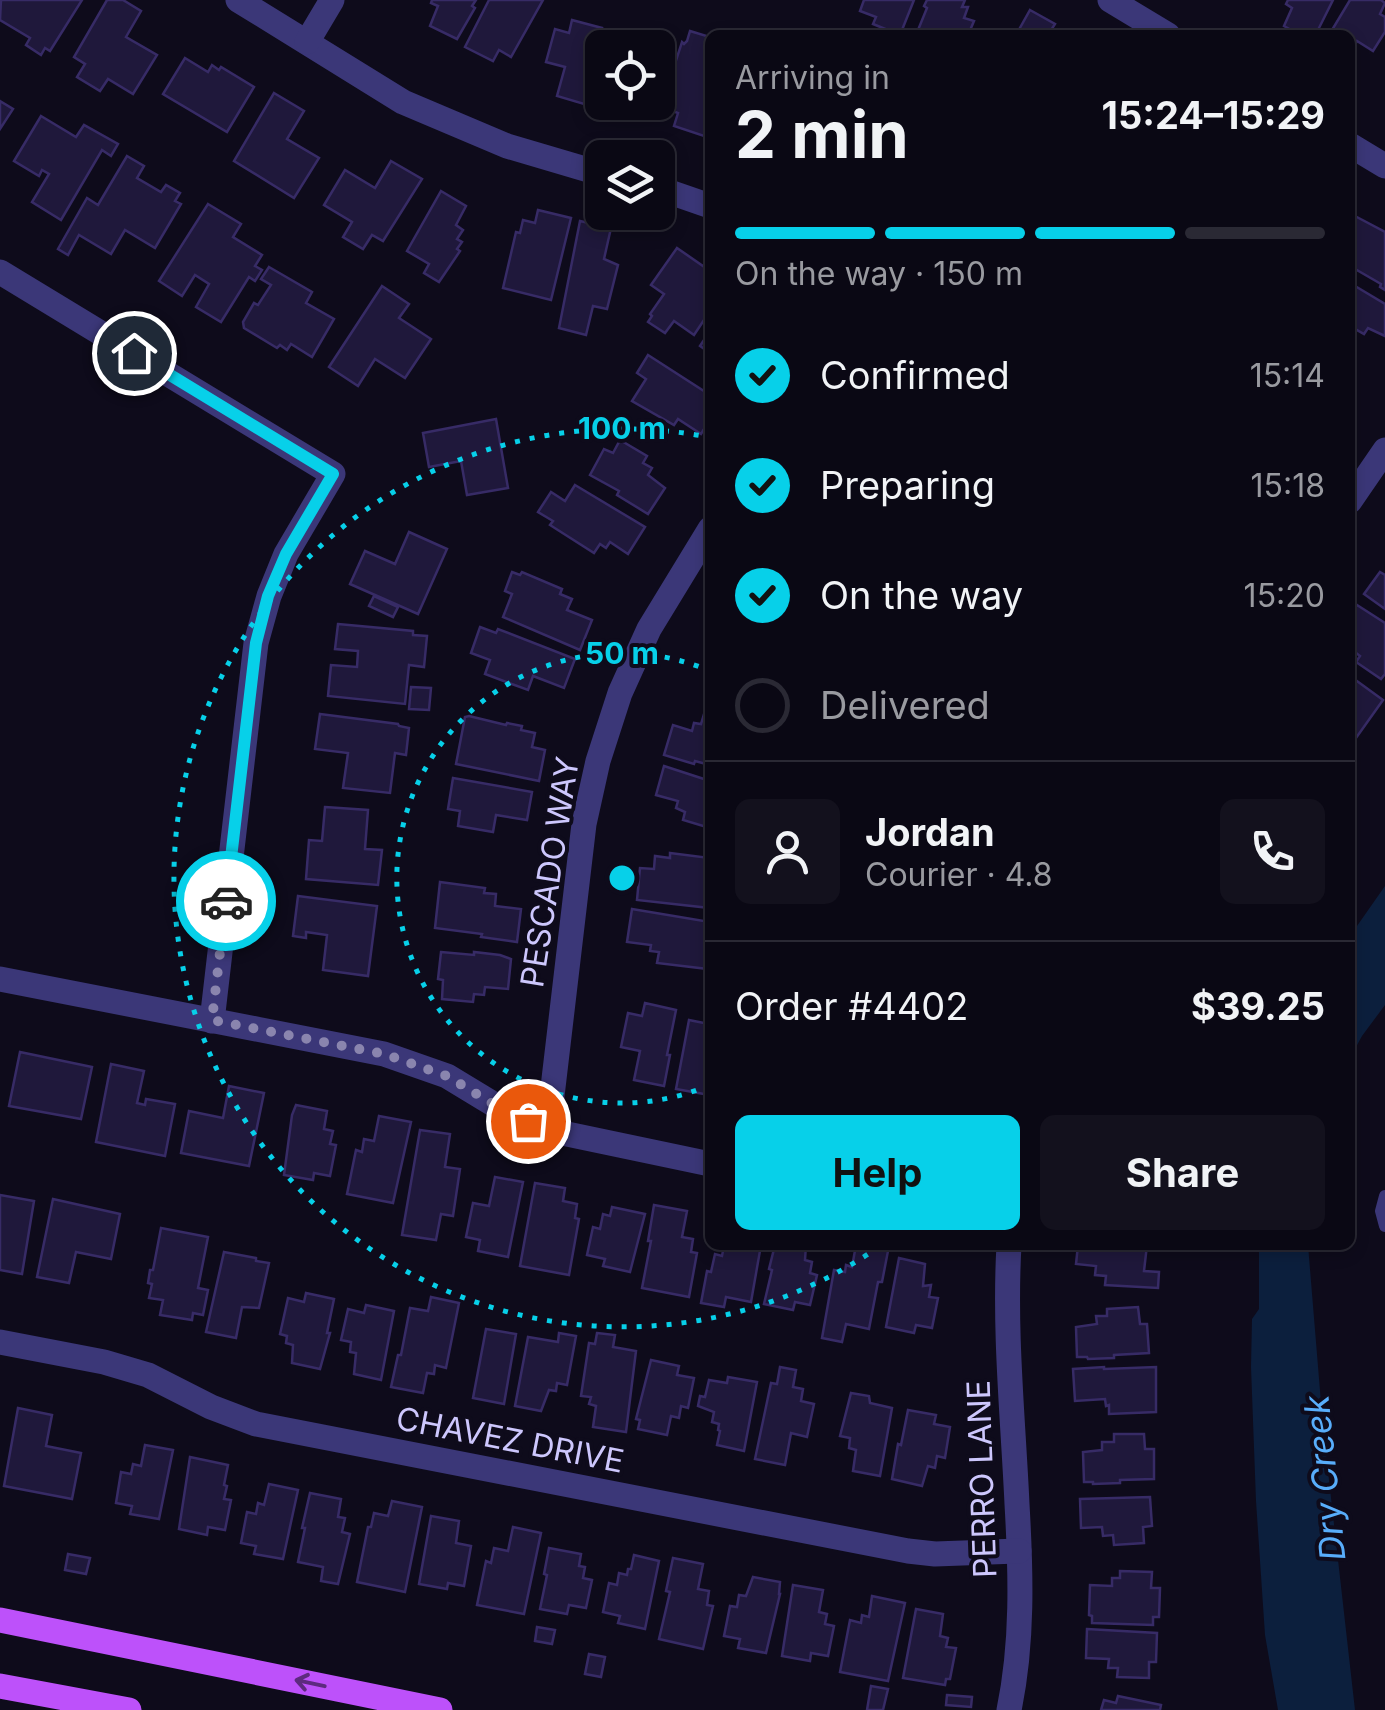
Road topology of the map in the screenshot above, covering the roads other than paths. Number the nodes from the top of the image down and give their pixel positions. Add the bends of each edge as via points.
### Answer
1 (238, 0) edge
2 (332, 0) edge
3 (1110, 0) edge
4 (1160, 30) edge
5 (306, 42) junction
6 (1355, 148) edge
7 (1385, 166) edge
8 (585, 169) edge
9 (675, 194) edge
10 (705, 204) edge
11 (0, 272) edge
12 (1385, 450) edge
13 (1355, 494) edge
14 (705, 537) edge
15 (0, 980) edge
16 (212, 1020) junction
17 (548, 1130) junction
18 (705, 1163) edge
19 (1385, 1196) edge
20 (1385, 1226) edge
21 (1008, 1250) edge
22 (0, 1342) edge
23 (1020, 1551) junction
24 (0, 1620) edge
25 (0, 1686) edge
26 (129, 1710) edge
27 (440, 1710) edge
28 (1009, 1710) edge

1 - 5 street
2 - 5 street
3 - 4 street
5 - 8 street via 403,102 507,146
6 - 7 street
9 - 10 street
11 - 16 street via 333,474 286,554 256,643
12 - 13 street
14 - 17 street, PESCADO WAY via 649,629 598,761 584,824
15 - 16 street
16 - 17 street via 384,1054 447,1076
17 - 18 street
19 - 20 lane
21 - 23 street, PERRO LANE
22 - 23 street, CHAVEZ DRIVE via 148,1375 256,1424 908,1551
23 - 28 street, PERRO LANE
27 -> 24 main road
25 - 26 main road

